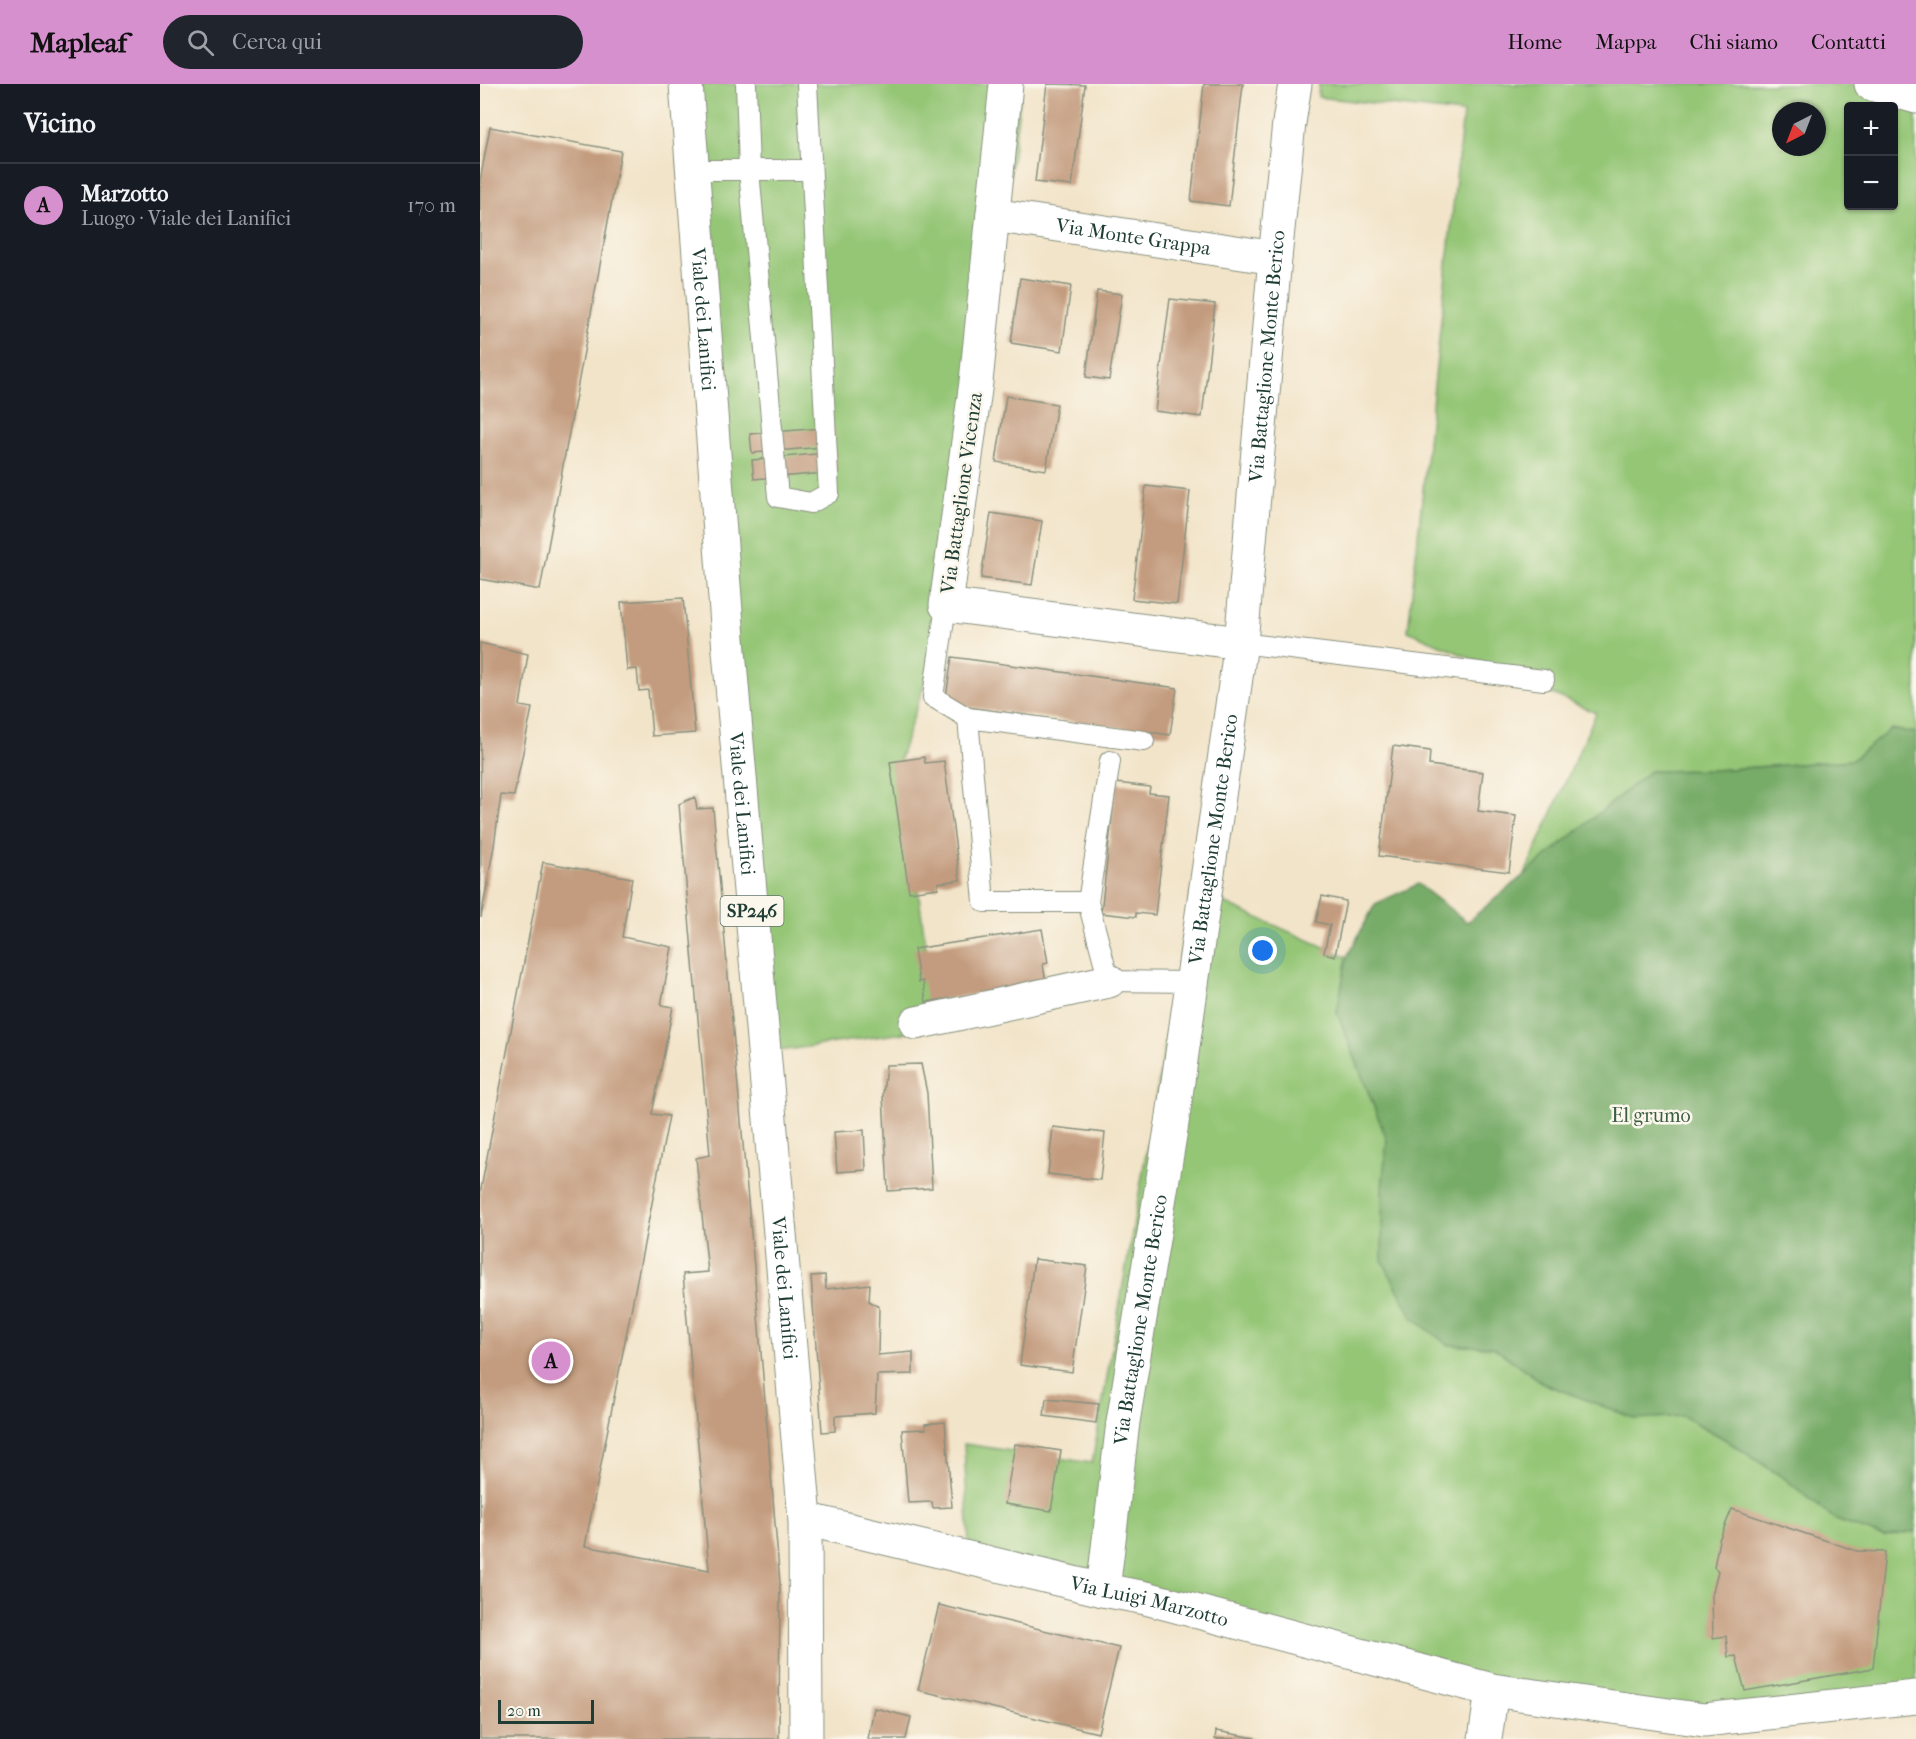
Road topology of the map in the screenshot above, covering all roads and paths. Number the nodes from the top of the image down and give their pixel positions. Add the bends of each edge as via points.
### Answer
1 (686, 84) edge
2 (746, 84) edge
3 (807, 84) edge
4 (1006, 84) edge
5 (1295, 84) edge
6 (1871, 84) edge
7 (1916, 97) edge
8 (692, 170) junction
9 (749, 170) junction
10 (811, 170) junction
11 (993, 215) junction
12 (1275, 258) junction
13 (946, 605) junction
14 (1241, 643) junction
15 (1544, 680) dead end
16 (968, 718) junction
17 (1144, 741) dead end
18 (1110, 761) dead end
19 (1088, 902) junction
20 (1109, 981) junction
21 (1192, 982) junction
22 (916, 1023) dead end
23 (805, 1519) junction
24 (1103, 1590) junction
25 (1492, 1690) junction
26 (1916, 1697) edge
27 (806, 1739) edge
28 (1485, 1739) edge

1 - 8 street, Viale dei Lanifici / SP246
2 - 9 lane
3 - 10 lane
4 - 11 street, Via Battaglione Vicenza
5 - 12 street, Via Battaglione Monte Berico
6 - 7 street
8 - 9 lane
8 - 23 street, Viale dei Lanifici / SP246 via 730,669
9 - 10 lane
9 - 10 lane via 778,498 811,503 829,493
11 - 12 street, Via Monte Grappa
11 - 13 street, Via Battaglione Vicenza via 976,382
12 - 14 street, Via Battaglione Monte Berico
13 - 14 street, Via Battaglione Vicenza
13 - 16 lane via 933,697
14 - 15 lane
14 - 21 street, Via Battaglione Monte Berico
16 - 17 lane
16 - 19 lane via 984,902
18 - 19 lane
19 - 20 lane
20 - 21 lane
20 - 22 street
21 - 24 street, Via Battaglione Monte Berico via 1123,1422
23 - 24 street, Via Luigi Marzotto
23 - 27 street, Viale dei Lanifici / SP246
24 - 25 street, Via Luigi Marzotto
25 - 26 street, Via Luigi Marzotto via 1704,1720
25 - 28 street

